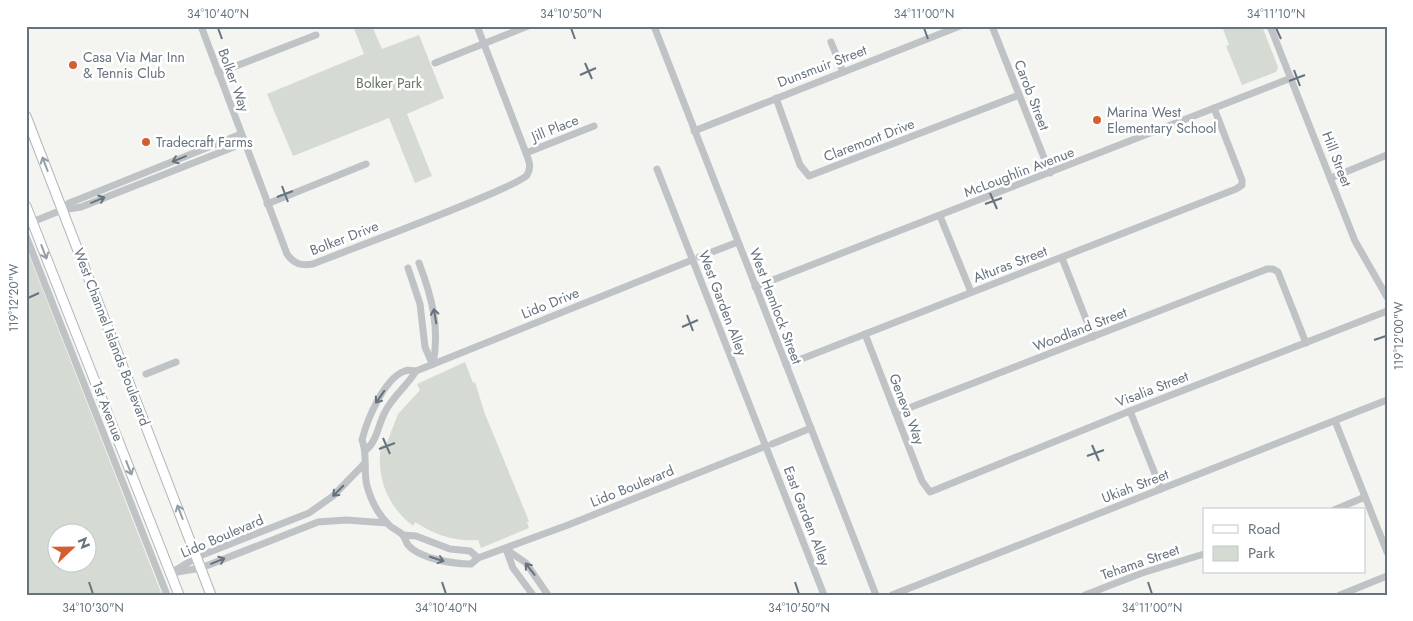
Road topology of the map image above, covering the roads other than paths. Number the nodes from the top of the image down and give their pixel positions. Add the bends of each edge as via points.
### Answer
1 (201, 26) edge
2 (477, 26) edge
3 (528, 26) edge
4 (654, 26) edge
5 (960, 26) edge
6 (992, 26) edge
7 (1270, 26) edge
8 (316, 35) dead end
9 (831, 42) dead end
10 (484, 44) junction
11 (435, 63) dead end
12 (842, 72) junction
13 (218, 73) junction
14 (1291, 78) junction
15 (1019, 95) junction
16 (776, 98) junction
17 (1214, 108) junction
18 (26, 116) edge
19 (594, 126) dead end
20 (694, 131) junction
21 (241, 134) junction
22 (244, 143) junction
23 (526, 153) junction
24 (1387, 155) edge
25 (366, 164) dead end
26 (657, 169) dead end
27 (1050, 173) junction
28 (1331, 178) junction
29 (267, 204) junction
30 (26, 206) edge
31 (62, 210) junction
32 (940, 216) junction
33 (32, 222) junction
34 (26, 236) edge
35 (738, 242) junction
36 (696, 258) junction
37 (1062, 258) junction
38 (419, 263) dead end
39 (408, 268) dead end
40 (755, 287) junction
41 (971, 292) junction
42 (1387, 297) edge
43 (1387, 311) edge
44 (865, 334) junction
45 (1093, 337) junction
46 (1306, 343) junction
47 (176, 362) dead end
48 (433, 364) junction
49 (786, 366) junction
50 (416, 371) junction
51 (146, 374) dead end
52 (1387, 400) edge
53 (1130, 410) junction
54 (896, 413) junction
55 (1336, 421) junction
56 (811, 428) junction
57 (769, 445) junction
58 (366, 450) junction
59 (364, 464) junction
60 (1161, 490) junction
61 (928, 491) joint
62 (1365, 497) junction
63 (1339, 508) edge
64 (387, 522) junction
65 (403, 535) junction
66 (506, 549) junction
67 (1387, 552) edge
68 (1203, 554) edge
69 (197, 557) junction
70 (478, 558) junction
71 (201, 568) junction
72 (171, 573) junction
73 (1387, 576) edge
74 (168, 595) edge
75 (179, 595) edge
76 (211, 595) edge
77 (533, 595) edge
78 (548, 595) edge
79 (824, 595) edge
80 (876, 595) edge
81 (892, 595) edge
82 (1085, 595) edge
83 (1340, 595) edge

1 - 13 street, Bolker Way
2 - 10 street, Bolker Drive
3 - 10 street
4 - 20 street, West Hemlock Street
5 - 12 street, Dunsmuir Street
6 - 15 street, Carob Street
7 - 14 street, Hill Street
8 - 13 street
9 - 12 street
10 - 11 street
10 - 23 street, Bolker Drive
12 - 16 street, Dunsmuir Street
13 - 21 street, Bolker Way
14 - 17 street, McLoughlin Avenue
14 - 28 street, Hill Street
15 - 16 street, Claremont Drive via 809,176 800,165
15 - 27 street, Carob Street
16 - 20 street, Dunsmuir Street
17 - 27 street, McLoughlin Avenue
17 - 37 street, Alturas Street via 1242,185
31 -> 18 main road, West Channel Islands Boulevard
19 - 23 street, Jill Place
20 - 35 street, West Hemlock Street
21 - 22 street, Bolker Way
21 -> 31 street via 76,200
22 - 29 street, Bolker Drive
31 -> 22 street via 81,207
23 - 29 street, Bolker Drive via 530,168 521,180 313,264 299,265 290,258
24 - 28 street
25 - 29 street
26 - 36 street, West Garden Alley
27 - 32 street, McLoughlin Avenue
28 - 42 street, Hill Street via 1358,248
30 - 33 main road
31 - 33 street
69 -> 31 main road, West Channel Islands Boulevard
32 - 40 street, McLoughlin Avenue
32 - 41 street
33 -> 72 main road
34 - 74 street, 1st Avenue
35 - 36 street, Lido Drive
35 - 40 street, West Hemlock Street
36 - 48 street, Lido Drive
36 - 57 street, West Garden Alley
37 - 41 street, Alturas Street
37 - 45 street
48 -> 38 street via 437,344 436,322
39 - 48 street via 420,304 425,347
40 - 49 street, West Hemlock Street
41 - 44 street, Alturas Street
43 - 46 street, Visalia Street
44 - 49 street, Alturas Street
44 - 54 street, Geneva Way
45 - 46 street, Woodland Street via 1264,269 1273,269 1278,272
45 - 54 street, Woodland Street
46 - 53 street, Visalia Street
47 - 51 street
48 - 50 street, Lido Drive
49 - 56 street, West Hemlock Street
50 - 58 street, Lido Drive via 386,410 374,444
50 -> 58 street, Lido Drive via 405,370 374,404 362,440
52 - 55 street, Ukiah Street
53 - 60 street
53 - 61 street, Visalia Street via 933,492
54 - 61 street, Geneva Way
55 - 60 street, Ukiah Street
55 - 62 street
56 - 57 street, Lido Boulevard
56 - 80 street, West Hemlock Street
57 - 66 street, Lido Boulevard
57 - 79 street, East Garden Alley
58 - 59 street, Lido Drive
59 - 64 street, Lido Boulevard via 370,494
59 -> 69 street, Lido Boulevard via 333,496 309,513
60 - 81 street, Ukiah Street
62 - 63 street
62 - 67 street
64 - 65 street, Lido Boulevard
71 -> 64 street, Lido Boulevard via 318,522
65 - 70 street, Lido Boulevard via 416,536 442,547 470,551
65 -> 70 street, Lido Boulevard via 409,546 446,562 471,564
66 - 70 street, Lido Boulevard
66 - 77 street via 513,568
78 -> 66 street via 526,563
68 - 82 street, Tehama Street
69 - 71 main road, West Channel Islands Boulevard
69 - 72 street, Lido Boulevard
71 - 72 street, Lido Boulevard
71 - 76 main road, West Channel Islands Boulevard
72 - 75 main road
73 - 83 street

